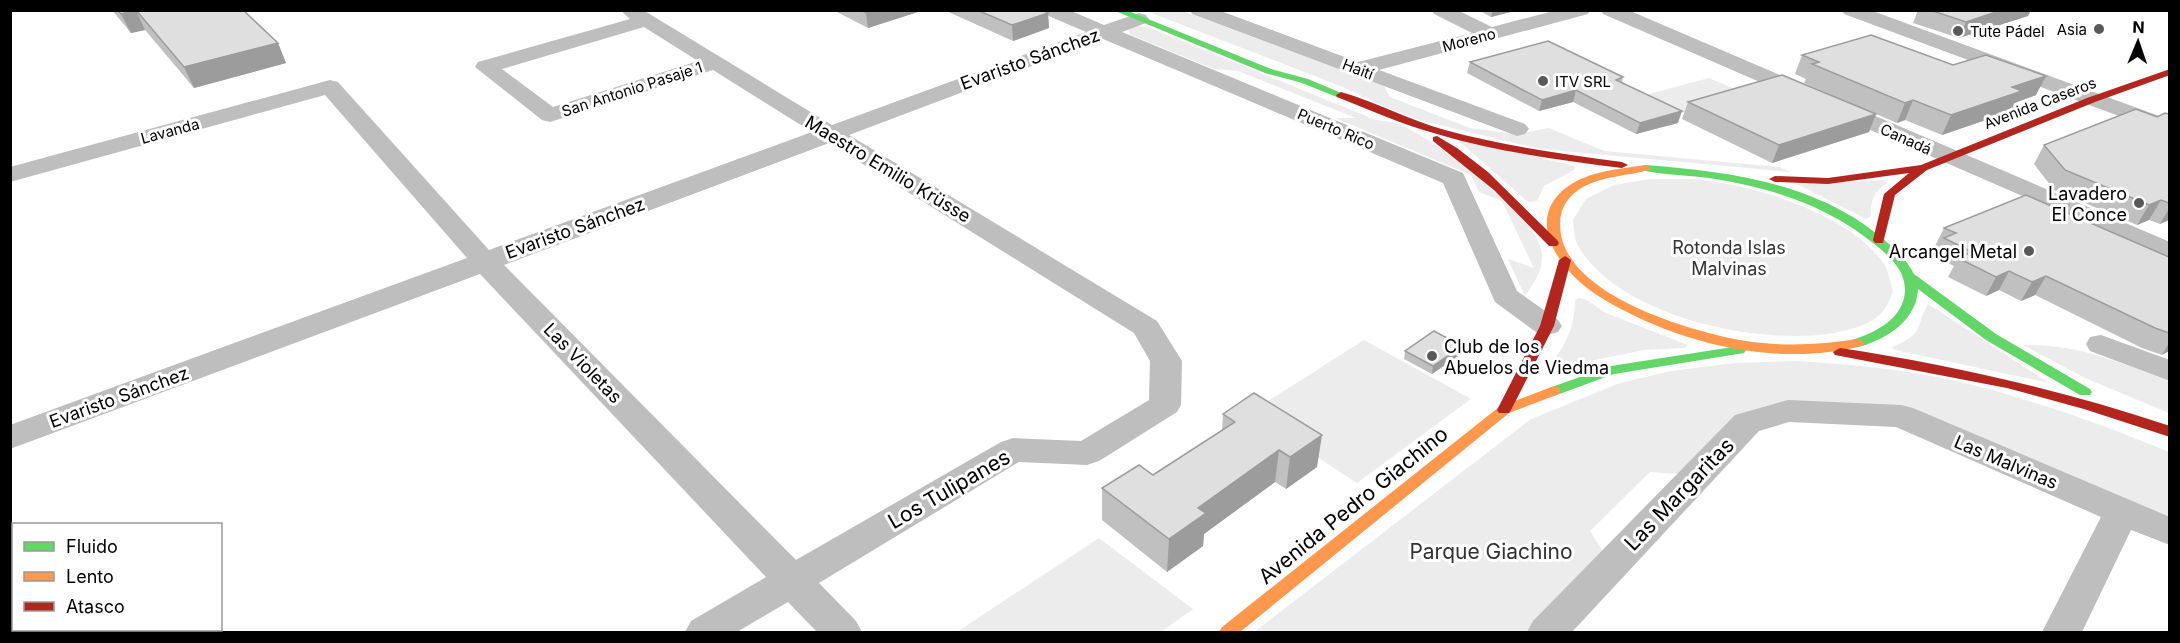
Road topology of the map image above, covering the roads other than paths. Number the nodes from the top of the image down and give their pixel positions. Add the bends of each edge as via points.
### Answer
1 (1051, 10) edge
2 (1117, 10) edge
3 (1199, 10) edge
4 (1441, 10) edge
5 (1581, 10) edge
6 (1610, 10) edge
7 (1851, 10) edge
8 (1138, 15) edge
9 (637, 16) edge
10 (1104, 32) junction
11 (1490, 34) junction
12 (714, 63) junction
13 (1356, 69) junction
14 (2169, 72) edge
15 (330, 87) joint
16 (2091, 100) junction
17 (1416, 125) junction
18 (2169, 128) edge
19 (1517, 129) dead end
20 (830, 134) junction
21 (1948, 158) junction
22 (1645, 168) junction
23 (1923, 168) junction
24 (10, 175) edge
25 (1740, 178) junction
26 (1880, 240) junction
27 (1553, 243) junction
28 (2169, 252) edge
29 (1565, 260) junction
30 (485, 262) junction
31 (1910, 277) junction
32 (1547, 326) junction
33 (2100, 344) dead end
34 (1758, 347) junction
35 (1823, 350) junction
36 (1166, 361) joint
37 (2169, 371) edge
38 (1504, 410) junction
39 (1838, 412) joint
40 (2136, 419) junction
41 (2169, 432) edge
42 (10, 438) edge
43 (2122, 511) junction
44 (2169, 532) edge
45 (792, 581) junction
46 (705, 633) edge
47 (842, 633) edge
48 (1228, 633) edge
49 (1547, 633) edge
50 (2062, 633) edge

1 - 10 street, Puerto Rico
2 - 8 main road
3 - 13 street, Haití
4 - 11 street
5 - 11 street, Moreno
6 - 21 street, Canadá
7 - 16 street
8 - 10 street, Evaristo Sánchez
8 - 17 main road via 1268,71 1291,76
9 - 12 street, Maestro Emilio Krüsse
9 - 12 street, San Antonio Pasaje 1 via 486,67 550,115
10 - 20 street, Evaristo Sánchez
10 - 32 street, Puerto Rico via 1454,178 1505,296
11 - 13 street, Moreno
12 - 20 street, Maestro Emilio Krüsse
13 - 19 street, Haití
14 - 16 main road, Avenida Caseros
15 - 24 street, Lavanda
15 - 30 street, Las Violetas
16 - 18 street
16 - 21 main road, Avenida Caseros
17 - 22 main road via 1523,151
17 - 27 main road via 1487,176
20 - 30 street, Evaristo Sánchez
20 - 36 street, Maestro Emilio Krüsse via 1146,327
21 - 23 main road, Avenida Caseros
21 - 28 street, Canadá
22 - 25 main road
22 - 27 main road via 1596,177 1567,191 1552,214
23 - 25 main road, Avenida Caseros via 1828,181
23 - 26 main road, Avenida Caseros via 1890,194
25 - 26 main road via 1844,216
26 - 31 main road
27 - 29 main road
29 - 32 main road, Avenida Pedro Giachino
29 - 34 main road via 1584,278 1636,312 1689,331
30 - 42 street, Evaristo Sánchez
30 - 45 street, Las Violetas
31 - 35 main road via 1913,294 1902,319 1873,337
31 - 40 main road via 2017,353
32 - 38 main road, Avenida Pedro Giachino
33 - 37 street
34 - 35 main road
34 - 38 main road, Avenida Pedro Giachino via 1611,370
35 - 40 main road via 1951,369
36 - 45 street, Los Tulipanes via 1165,405 1087,453 1013,450
38 - 48 main road, Avenida Pedro Giachino
39 - 43 street, Las Malvinas via 1901,416
39 - 49 street, Las Margaritas via 1788,411 1747,423
40 - 41 main road
43 - 44 street, Las Malvinas
43 - 50 street
45 - 46 street, Los Tulipanes
45 - 47 street, Las Violetas

